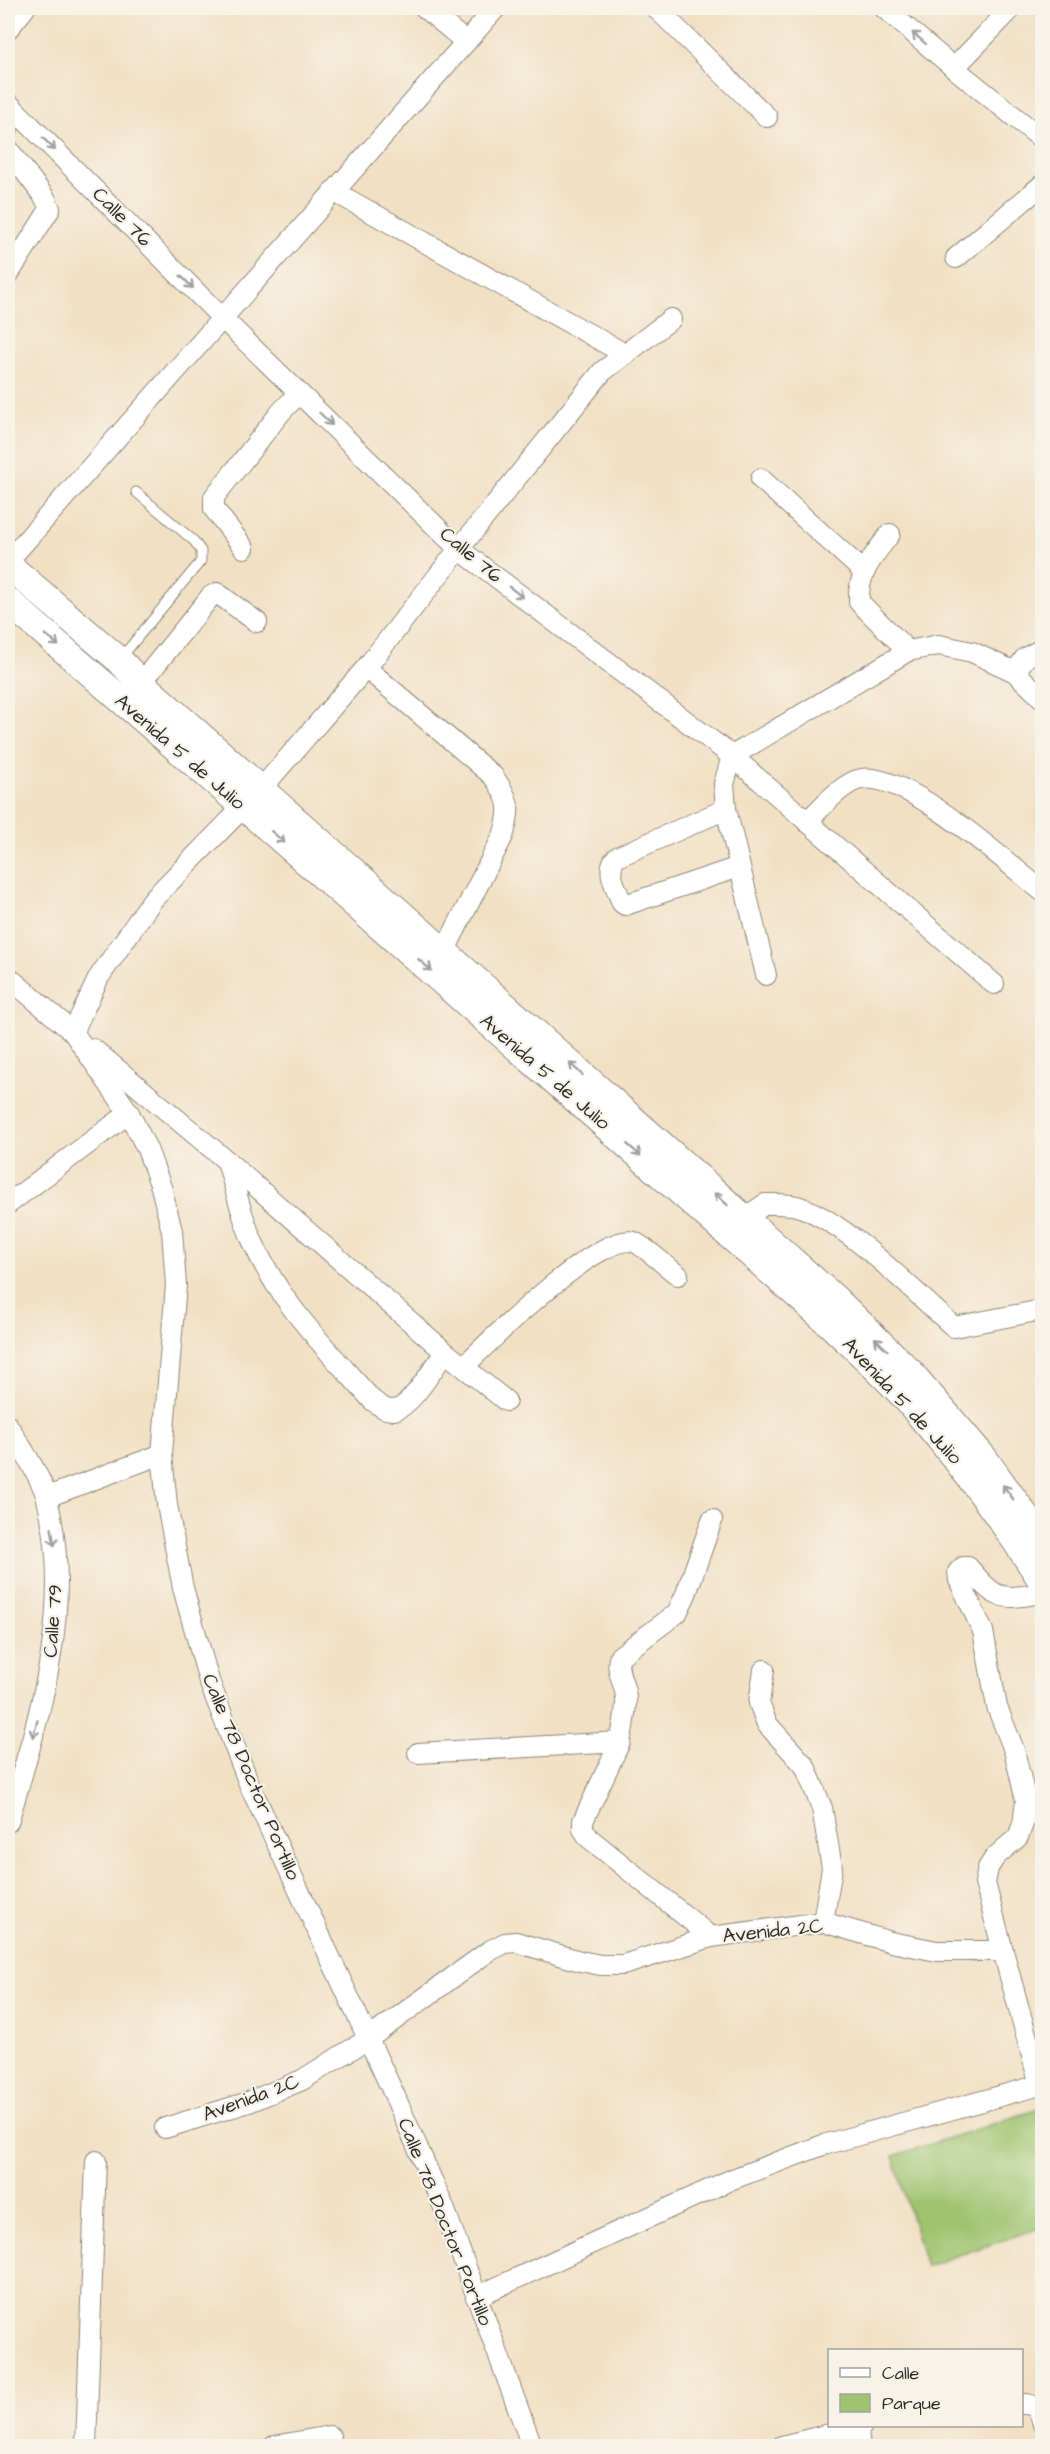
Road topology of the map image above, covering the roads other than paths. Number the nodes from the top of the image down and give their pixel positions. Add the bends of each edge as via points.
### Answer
1 (25, 8) edge
2 (424, 8) edge
3 (496, 8) edge
4 (884, 8) edge
5 (1012, 8) edge
6 (663, 10) edge
7 (8, 29) edge
8 (466, 42) junction
9 (954, 68) junction
10 (10, 105) edge
11 (766, 117) dead end
12 (8, 128) edge
13 (1042, 139) edge
14 (8, 149) edge
15 (1042, 184) edge
16 (333, 191) junction
17 (956, 258) dead end
18 (8, 275) edge
19 (221, 317) junction
20 (671, 319) dead end
21 (625, 354) junction
22 (299, 393) junction
23 (761, 479) dead end
24 (136, 492) dead end
25 (890, 534) dead end
26 (244, 549) dead end
27 (459, 549) junction
28 (8, 563) edge
29 (863, 571) junction
30 (8, 601) edge
31 (257, 622) dead end
32 (1042, 649) edge
33 (908, 651) junction
34 (119, 660) junction
35 (366, 668) junction
36 (1015, 672) junction
37 (141, 683) junction
38 (1042, 699) edge
39 (732, 756) junction
40 (252, 798) junction
41 (726, 809) junction
42 (807, 822) junction
43 (739, 867) junction
44 (1042, 891) edge
45 (444, 952) junction
46 (766, 975) dead end
47 (8, 977) edge
48 (994, 984) dead end
49 (73, 1032) junction
50 (129, 1113) junction
51 (227, 1161) junction
52 (8, 1203) edge
53 (743, 1219) junction
54 (678, 1275) dead end
55 (1042, 1310) edge
56 (444, 1352) junction
57 (464, 1366) junction
58 (506, 1401) dead end
59 (8, 1426) edge
60 (162, 1454) junction
61 (47, 1497) junction
62 (712, 1520) dead end
63 (1042, 1539) edge
64 (1042, 1581) edge
65 (1042, 1593) edge
66 (764, 1670) dead end
67 (620, 1742) junction
68 (418, 1753) dead end
69 (8, 1822) edge
70 (823, 1922) junction
71 (711, 1937) junction
72 (1003, 1951) junction
73 (368, 2039) junction
74 (1041, 2085) edge
75 (165, 2128) dead end
76 (96, 2161) dead end
77 (476, 2297) junction
78 (1023, 2404) edge
79 (1042, 2421) edge
80 (853, 2427) edge
81 (857, 2427) edge
82 (330, 2436) dead end
83 (86, 2446) edge
84 (274, 2446) edge
85 (532, 2446) edge
86 (782, 2446) edge
87 (860, 2446) edge

1 - 7 street
2 - 8 street
3 - 8 street
9 -> 4 street
5 - 9 street
6 - 11 street
8 - 16 street
9 - 13 street
10 - 12 street
10 -> 19 street, Calle 76
14 - 18 street via 50,209
15 - 17 street
16 - 19 street
16 - 21 street
19 - 22 street, Calle 76
19 - 28 street
20 - 21 street
21 - 27 street via 602,372
22 - 26 street via 214,497 214,509
22 -> 27 street, Calle 76
23 - 29 street
24 - 34 lane via 194,541 201,551 201,561
25 - 29 street
27 - 35 street
27 -> 39 street, Calle 76
28 - 34 main road, Avenida 5 de Julio
29 - 33 street via 859,602
30 -> 40 main road, Avenida 5 de Julio
31 - 37 street via 217,593 211,596
32 - 36 street via 1025,658
33 - 36 street via 939,645 972,652
33 - 39 street
34 - 37 main road, Avenida 5 de Julio
35 - 40 street
35 - 45 street via 493,776 505,793 509,817 503,836
36 - 38 street
37 - 40 main road, Avenida 5 de Julio
39 - 41 street via 724,784
39 - 42 street, Calle 76
40 - 45 main road, Avenida 5 de Julio
40 - 49 street via 153,900 99,977
40 -> 64 main road, Avenida 5 de Julio via 831,1325 907,1401 962,1466 1003,1519
41 - 43 street
41 - 43 street via 617,856 610,869 625,905
42 - 44 street via 848,784 861,779 885,780 924,799
42 - 48 street, Calle 76
43 - 46 street
53 -> 45 main road, Avenida 5 de Julio
47 - 49 street, Calle 78 Doctor Portillo
49 - 50 street, Calle 78 Doctor Portillo
49 - 51 street
50 - 52 street
50 - 60 street, Calle 78 Doctor Portillo via 161,1187 173,1242 176,1285
51 - 56 street
51 - 56 street via 251,1238 267,1272 292,1310 372,1400 382,1408 401,1408
53 - 55 street via 765,1204 796,1206 836,1226 954,1327
63 -> 53 main road, Avenida 5 de Julio via 983,1456 910,1372 833,1297
54 - 57 street via 634,1242 617,1242 590,1256 534,1301
56 - 57 street
57 - 58 street
59 - 61 street, Calle 79
60 - 61 street
60 - 73 street, Calle 78 Doctor Portillo via 166,1504 208,1681 250,1786
61 -> 69 street, Calle 79 via 58,1601 54,1646
62 - 67 street via 677,1613 618,1661 626,1696
65 - 72 street via 1008,1599 994,1594 969,1567 958,1572 983,1631 997,1707 1014,1750 1026,1801 1018,1837 995,1857 985,1883
66 - 70 street via 759,1703 767,1724 805,1766 822,1808 832,1868
67 - 68 street
67 - 71 street via 583,1821 583,1829 589,1838
70 - 71 street, Avenida 2C
70 - 72 street, Avenida 2C via 937,1951
71 - 73 street, Avenida 2C via 623,1965 601,1965 529,1944 505,1943
72 - 74 street
73 - 75 street, Avenida 2C via 277,2091
73 - 77 street, Calle 78 Doctor Portillo via 443,2205
74 - 77 street via 823,2145 730,2180
76 - 83 street
77 - 85 street, Calle 78 Doctor Portillo
78 - 79 street via 1036,2407
80 - 86 street
81 - 87 street
82 - 84 street

